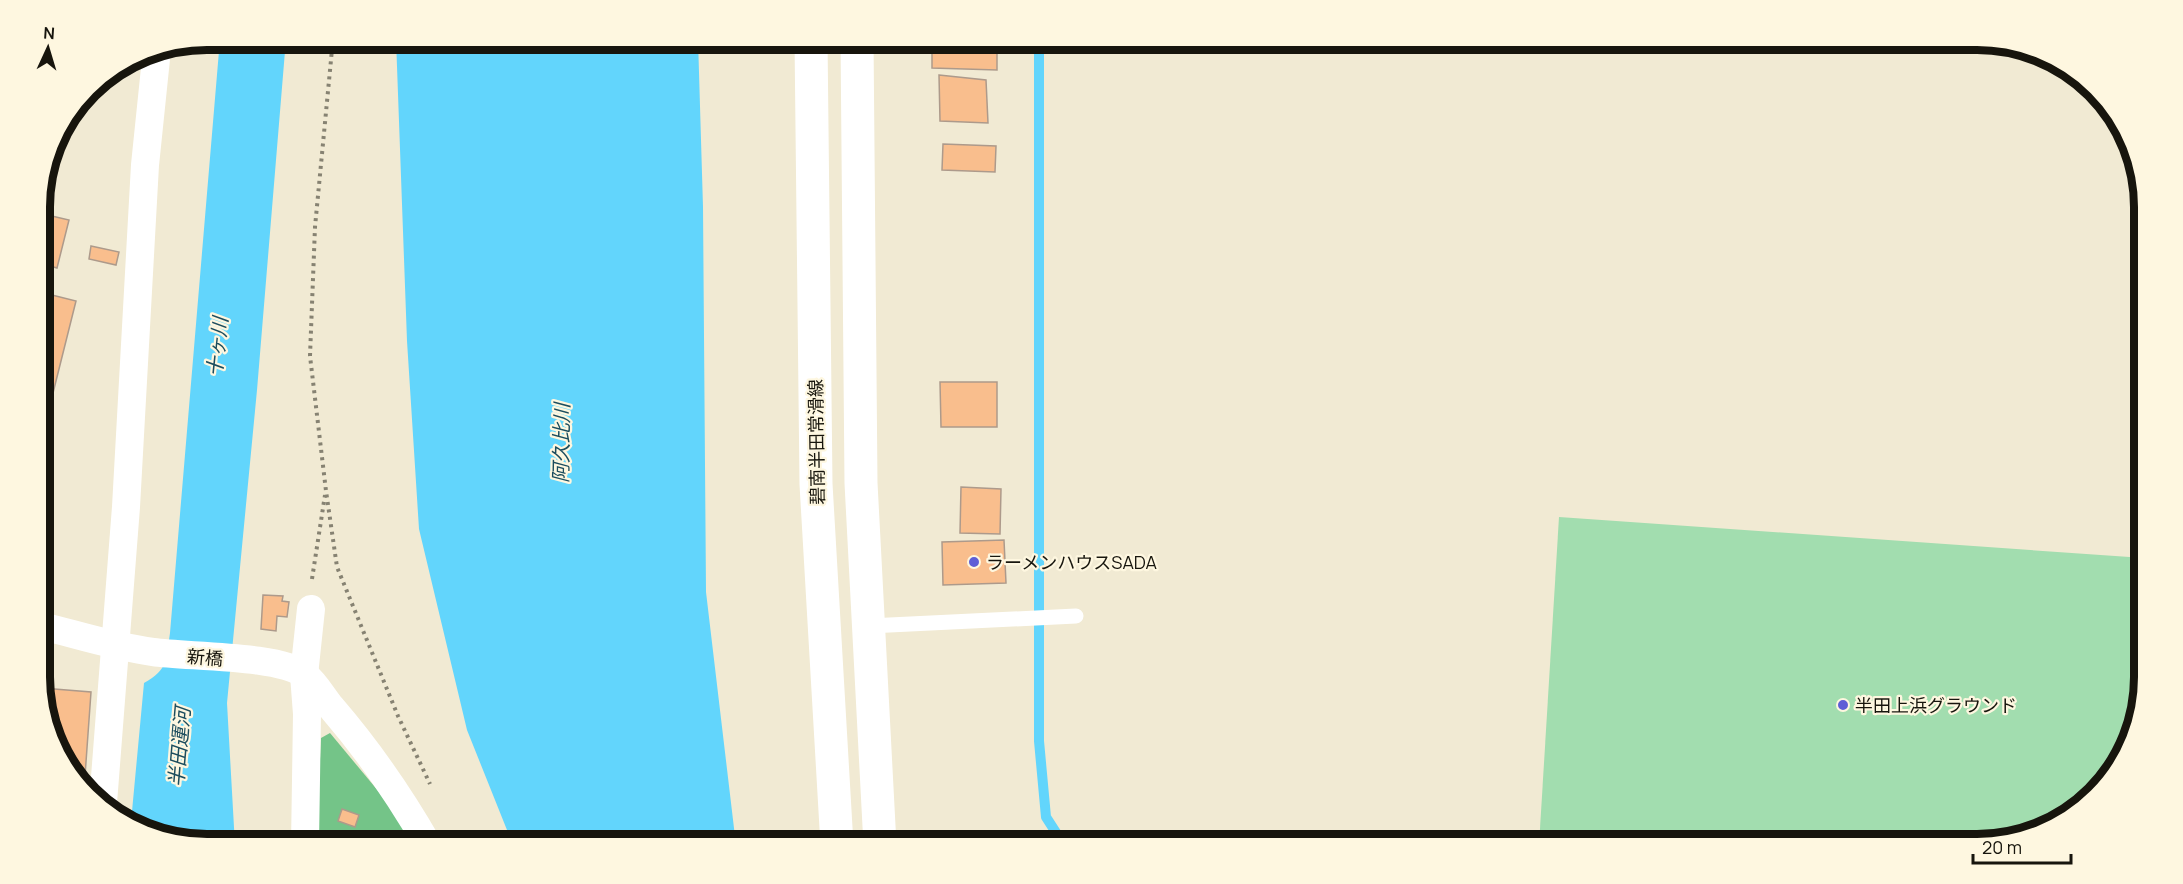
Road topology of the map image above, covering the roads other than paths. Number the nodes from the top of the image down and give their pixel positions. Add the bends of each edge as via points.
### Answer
1 (811, 50) edge
2 (857, 50) edge
3 (157, 58) edge
4 (311, 609) road end
5 (1076, 615) dead end
6 (869, 626) junction
7 (50, 628) edge
8 (115, 645) junction
9 (304, 675) junction
10 (104, 796) edge
11 (305, 834) edge
12 (422, 834) edge
13 (836, 834) edge
14 (879, 834) edge

1 - 13 main road, 碧南半田常滑線 via 816,484
2 - 6 main road via 861,483
3 - 8 street via 145,165
4 - 9 street
5 - 6 lane
6 - 14 main road
7 - 8 street, 新橋
8 - 9 street, 新橋 via 258,661
8 - 10 street
9 - 11 street
9 - 12 street via 353,733

